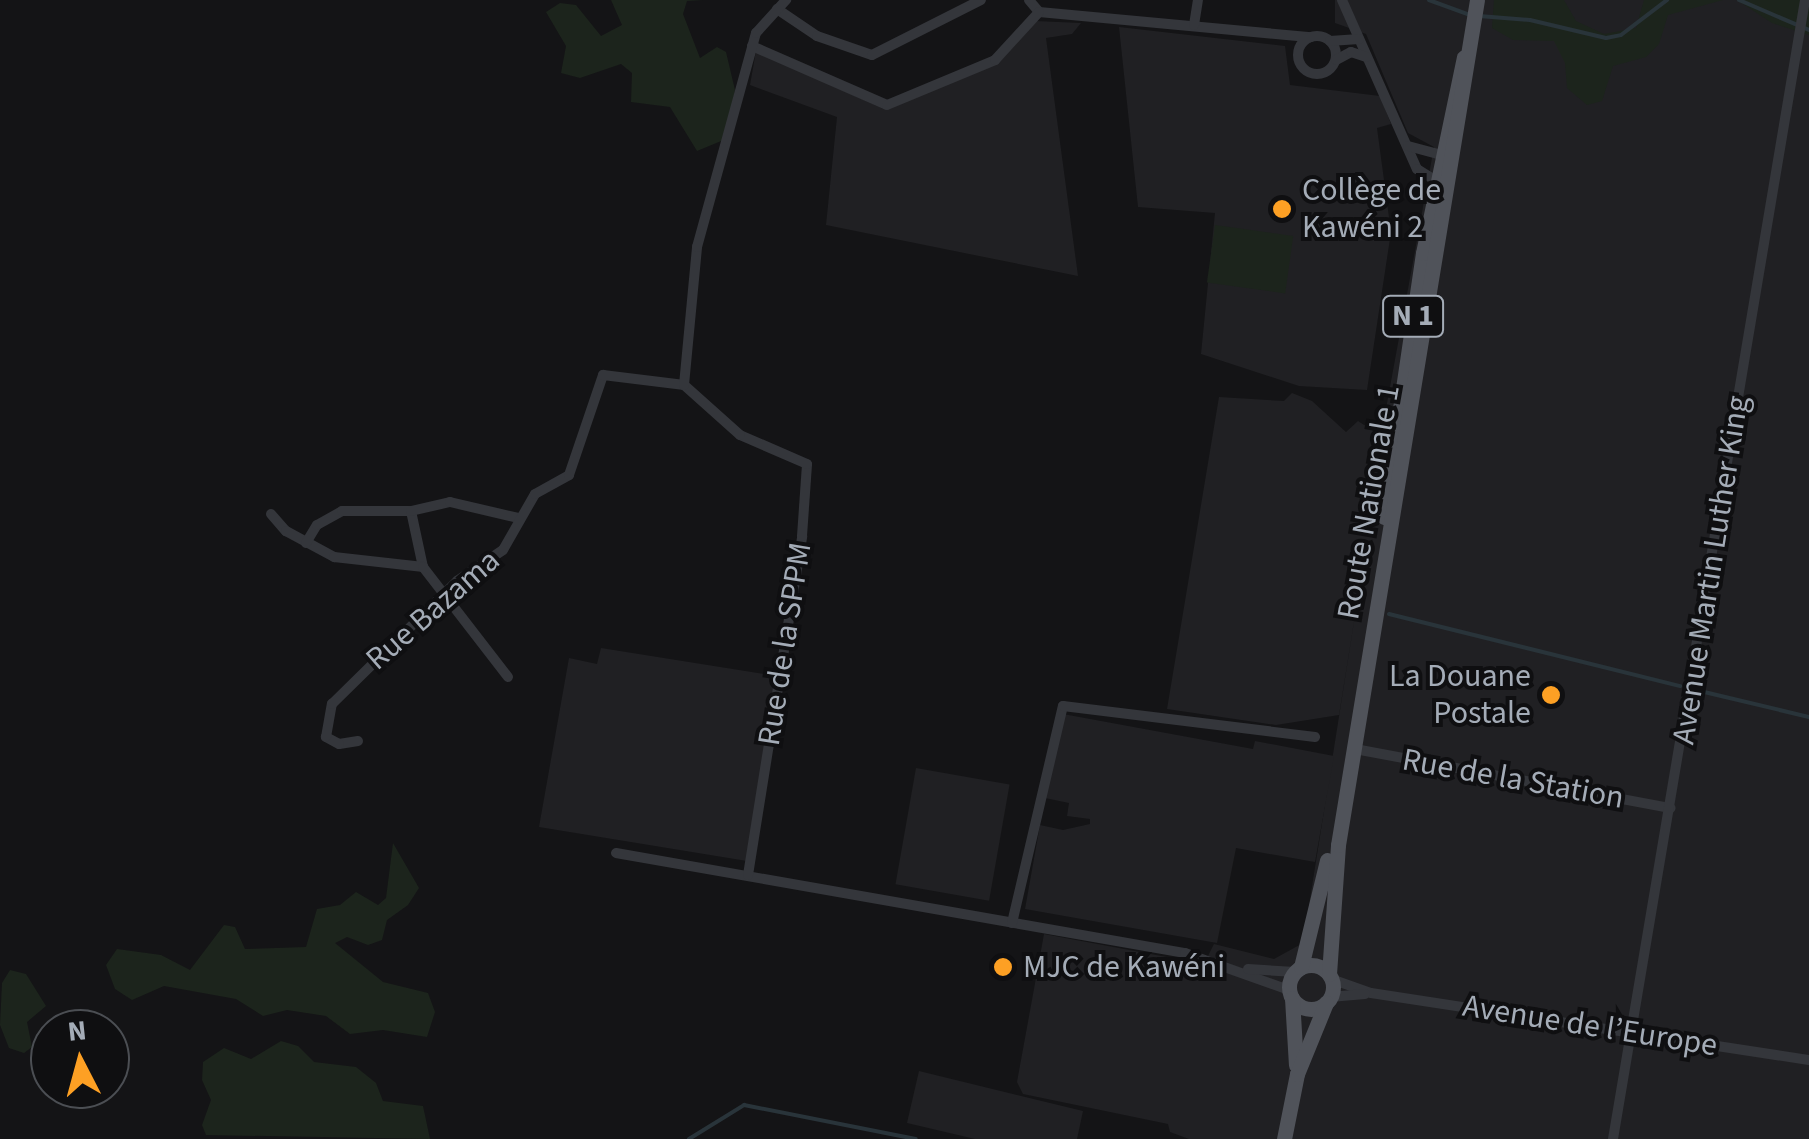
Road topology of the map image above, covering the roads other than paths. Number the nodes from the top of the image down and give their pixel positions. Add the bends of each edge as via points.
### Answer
1 (786, 0) edge
2 (981, 0) edge
3 (1029, 0) edge
4 (1198, 0) edge
5 (1342, 0) edge
6 (1805, 0) edge
7 (1477, 1) edge
8 (777, 9) junction
9 (1040, 12) junction
10 (1194, 25) junction
11 (1288, 34) junction
12 (1311, 37) junction
13 (1359, 39) junction
14 (1330, 41) junction
15 (752, 46) junction
16 (1299, 48) junction
17 (1366, 57) junction
18 (1336, 60) junction
19 (1408, 146) junction
20 (1449, 157) junction
21 (1444, 184) junction
22 (684, 386) junction
23 (411, 510) junction
24 (271, 514) dead end
25 (518, 518) junction
26 (306, 543) junction
27 (423, 567) junction
28 (443, 595) junction
29 (508, 677) dead end
30 (1316, 738) dead end
31 (358, 741) dead end
32 (1355, 749) junction
33 (1671, 808) junction
34 (616, 853) dead end
35 (748, 875) junction
36 (1012, 923) junction
37 (1242, 968) junction
38 (1298, 970) junction
39 (1330, 976) junction
40 (1371, 993) junction
41 (1290, 994) junction
42 (1328, 1000) junction
43 (1630, 1033) junction
44 (1809, 1060) edge
45 (1296, 1074) junction
46 (1284, 1139) edge
47 (1613, 1139) edge

1 - 8 street
2 - 8 street via 872,55 818,36
3 - 9 street
4 - 10 street
5 - 13 street
6 - 33 street, Avenue Martin Luther King
7 - 20 main road, Route Nationale 1 / N 1 via 1457,74
8 - 15 street
9 - 10 street
9 - 15 street via 995,60 888,106
10 - 11 street
11 - 12 street
11 - 16 street
12 - 14 street
12 - 16 street
13 - 14 street
13 - 17 street
14 - 18 street
15 - 22 street via 697,247
16 - 18 street via 1300,66 1310,74 1323,74
17 - 18 street via 1351,52
17 - 19 street
19 - 20 street
19 - 21 street via 1417,169
20 - 21 main road, Route Nationale 1 / N 1
21 - 32 main road, Route Nationale 1 / N 1
21 - 38 main road, Route Nationale 1 / N 1 via 1312,939
22 - 25 street, Rue Bazama via 603,375 578,464 535,494
22 - 35 street, Rue de la SPPM via 740,435 807,464 802,536
23 - 25 street via 450,502
23 - 26 street via 342,512 317,526
23 - 27 street
24 - 26 street
25 - 28 street, Rue Bazama via 503,550
26 - 27 street via 334,557
27 - 28 street
28 - 29 street
28 - 31 street, Rue Bazama via 332,704 326,737 339,744
30 - 36 street via 1063,706
32 - 33 street, Rue de la Station
32 - 39 main road, Route Nationale 1 / N 1 via 1331,904
33 - 43 street, Avenue Martin Luther King
34 - 35 street
35 - 36 street
36 - 37 street
37 - 38 street
37 - 41 street
38 - 39 main road via 1316,966
38 - 41 main road
39 - 40 street, Avenue de l’Europe
39 - 42 main road
40 - 42 street, Avenue de l’Europe
40 - 43 street, Avenue de l’Europe
41 - 42 main road via 1306,1008
41 - 45 main road
42 - 45 main road
43 - 44 street, Avenue de l’Europe
43 - 47 street, Avenue Martin Luther King
45 - 46 main road

